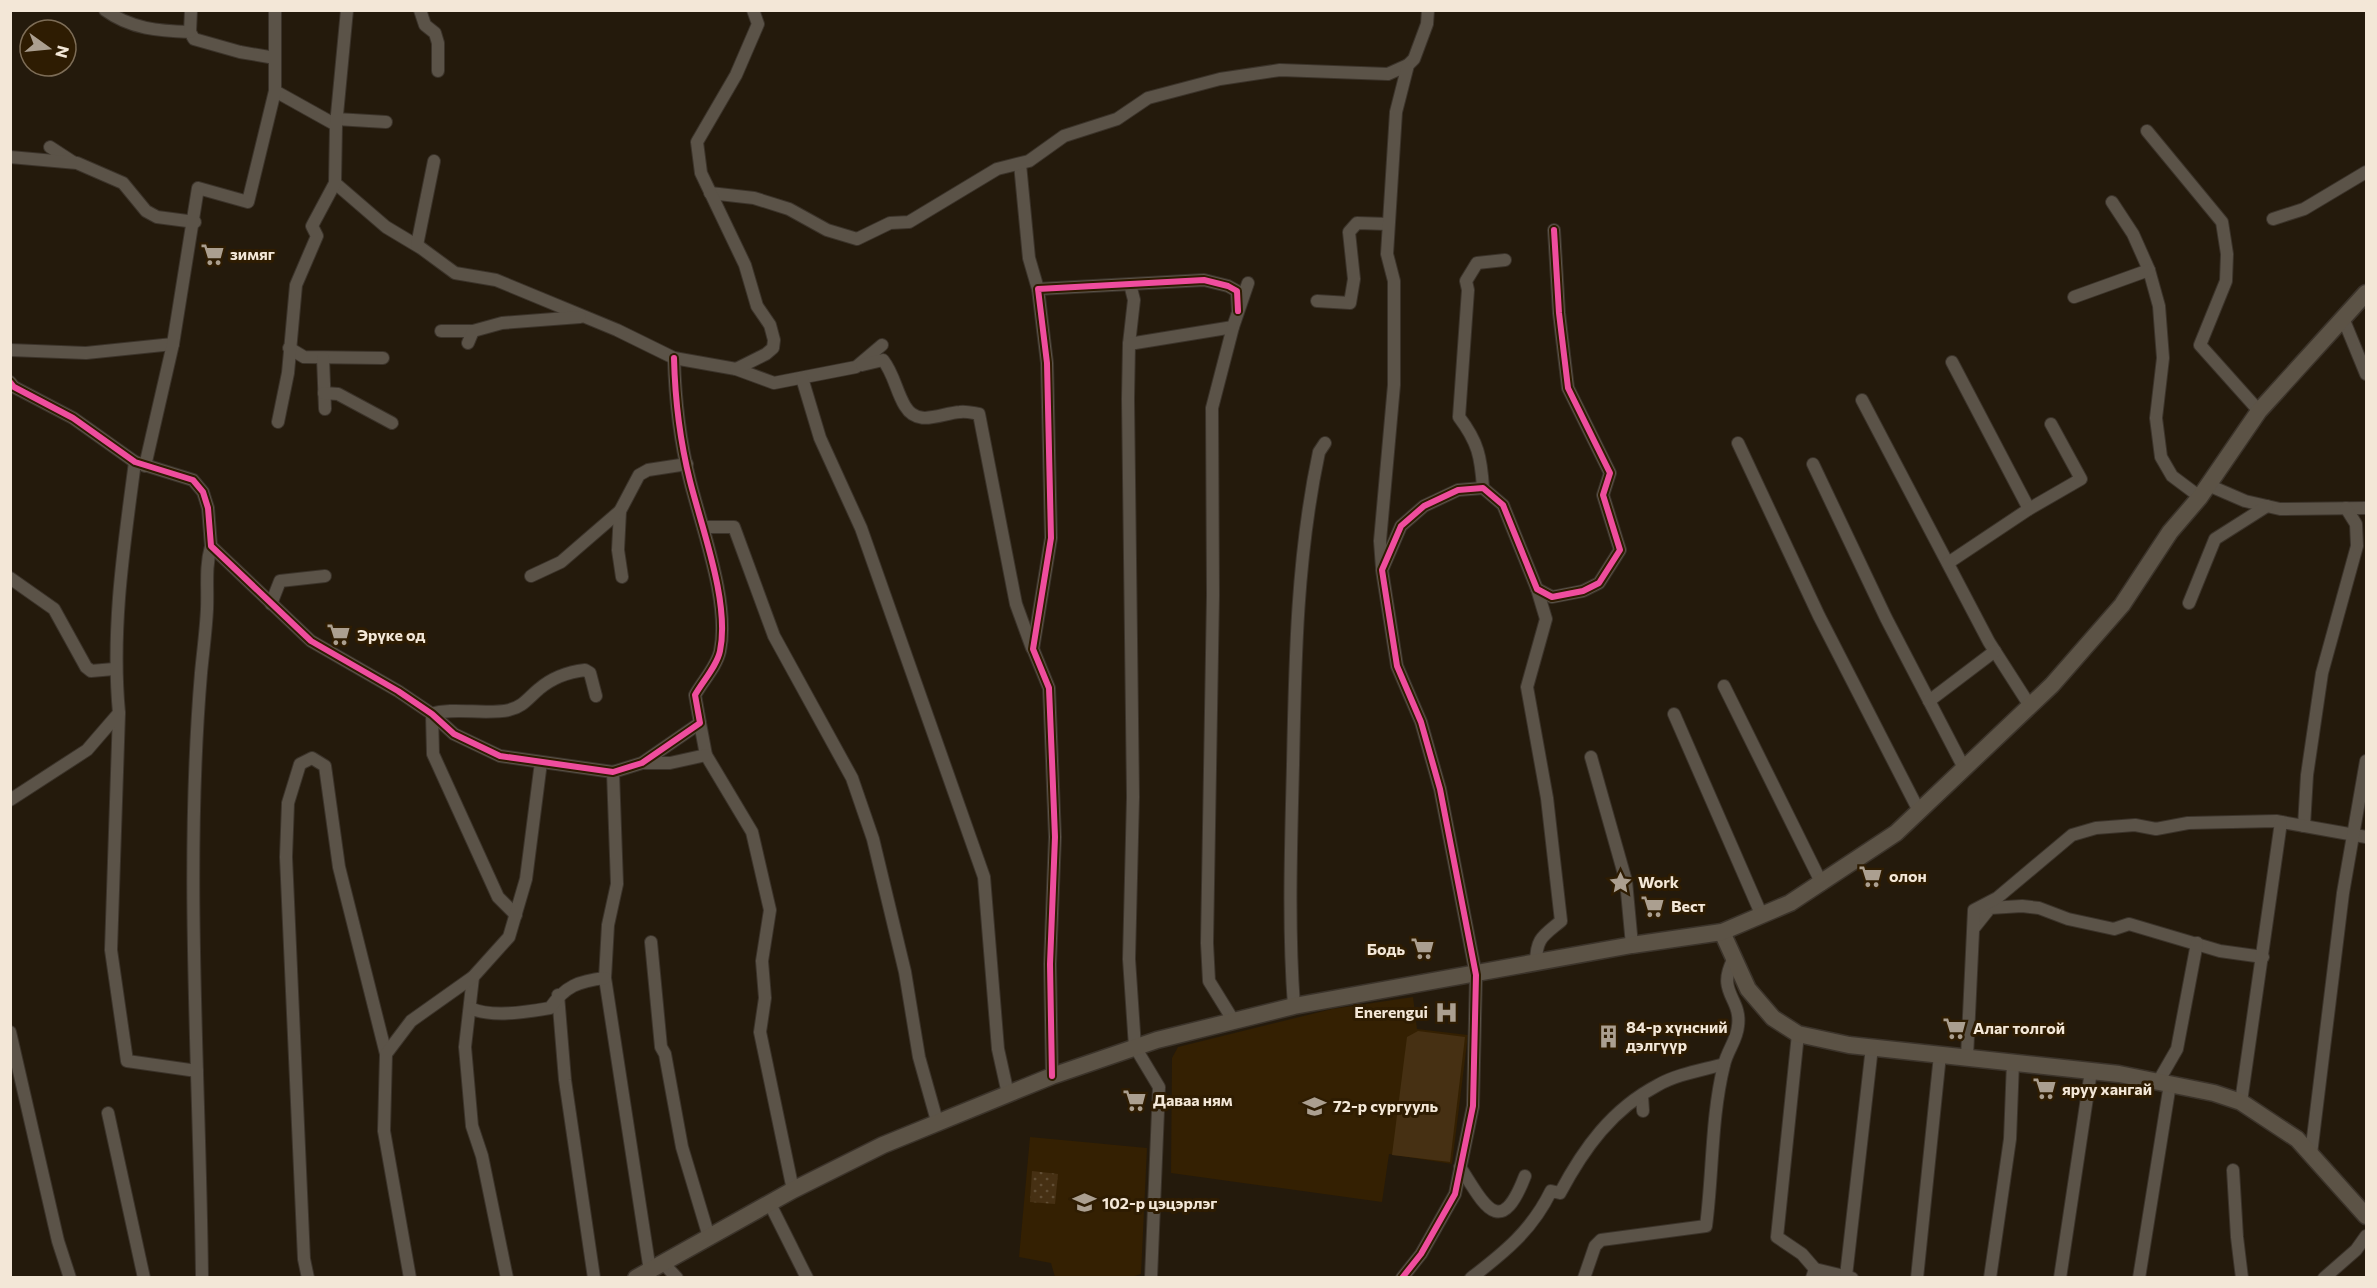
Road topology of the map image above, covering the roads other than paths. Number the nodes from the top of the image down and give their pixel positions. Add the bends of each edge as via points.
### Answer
1 (105, 10) edge
2 (191, 10) edge
3 (275, 10) edge
4 (347, 10) edge
5 (420, 10) edge
6 (753, 10) edge
7 (1428, 10) edge
8 (190, 32) junction
9 (275, 58) junction
10 (1408, 65) junction
11 (438, 71) dead end
12 (275, 91) junction
13 (336, 122) junction
14 (386, 122) dead end
15 (2147, 131) dead end
16 (50, 147) dead end
17 (10, 157) edge
18 (434, 162) dead end
19 (74, 163) junction
20 (1020, 164) junction
21 (2367, 172) edge
22 (335, 183) junction
23 (710, 193) junction
24 (2112, 202) dead end
25 (2272, 219) dead end
26 (195, 222) junction
27 (1388, 224) junction
28 (1554, 230) dead end
29 (417, 245) junction
30 (1505, 260) dead end
31 (2149, 270) junction
32 (1248, 283) dead end
33 (1130, 284) junction
34 (1038, 289) junction
35 (2367, 293) edge
36 (2074, 297) dead end
37 (1317, 301) dead end
38 (1238, 311) junction
39 (584, 317) junction
40 (2343, 318) junction
41 (1233, 327) junction
42 (441, 331) dead end
43 (173, 344) junction
44 (1129, 344) junction
45 (882, 345) dead end
46 (289, 348) junction
47 (10, 350) edge
48 (323, 358) junction
49 (384, 358) dead end
50 (674, 358) junction
51 (1952, 362) dead end
52 (856, 367) junction
53 (736, 369) junction
54 (2367, 374) edge
55 (802, 378) junction
56 (10, 382) edge
57 (324, 393) junction
58 (1862, 400) dead end
59 (324, 409) dead end
60 (2259, 411) junction
61 (278, 422) dead end
62 (392, 423) dead end
63 (2051, 424) dead end
64 (1324, 443) dead end
65 (1738, 443) dead end
66 (140, 464) junction
67 (687, 464) junction
68 (1813, 464) dead end
69 (1483, 488) junction
70 (2204, 491) junction
71 (2267, 506) junction
72 (2346, 508) junction
73 (2367, 508) edge
74 (2029, 510) junction
75 (620, 511) junction
76 (703, 527) junction
77 (211, 546) junction
78 (1948, 563) junction
79 (1382, 570) junction
80 (325, 576) dead end
81 (531, 576) dead end
82 (622, 577) dead end
83 (10, 578) edge
84 (1537, 589) junction
85 (2189, 603) dead end
86 (271, 604) junction
87 (1033, 649) junction
88 (1995, 651) junction
89 (114, 669) junction
90 (1724, 686) dead end
91 (596, 696) dead end
92 (1929, 701) junction
93 (2030, 706) junction
94 (118, 713) junction
95 (432, 714) junction
96 (1674, 714) dead end
97 (700, 723) junction
98 (705, 756) junction
99 (1590, 757) dead end
100 (2367, 761) edge
101 (541, 762) junction
102 (642, 764) junction
103 (1964, 768) junction
104 (613, 772) junction
105 (10, 800) edge
106 (1919, 811) junction
107 (2281, 822) junction
108 (2304, 826) junction
109 (2361, 836) edge
110 (1822, 884) junction
111 (516, 915) junction
112 (1762, 916) junction
113 (1974, 928) junction
114 (1722, 932) junction
115 (651, 942) dead end
116 (2198, 943) junction
117 (1632, 945) junction
118 (2263, 957) junction
119 (1733, 960) junction
120 (1536, 963) junction
121 (1476, 975) junction
122 (473, 977) junction
123 (605, 978) junction
124 (558, 995) junction
125 (1294, 1006) junction
126 (470, 1008) junction
127 (1233, 1020) junction
128 (10, 1032) edge
129 (1798, 1034) junction
130 (1135, 1047) junction
131 (1872, 1047) junction
132 (386, 1054) junction
133 (1940, 1055) junction
134 (1967, 1057) junction
135 (2013, 1062) junction
136 (1724, 1064) junction
137 (197, 1071) junction
138 (2091, 1071) junction
139 (1052, 1076) junction
140 (2164, 1083) junction
141 (1008, 1094) junction
142 (1642, 1096) junction
143 (2241, 1102) junction
144 (1643, 1111) dead end
145 (108, 1113) dead end
146 (938, 1121) junction
147 (2311, 1154) junction
148 (1460, 1167) junction
149 (2233, 1170) dead end
150 (1526, 1176) dead end
151 (794, 1190) junction
152 (770, 1204) junction
153 (2367, 1216) edge
154 (2367, 1236) edge
155 (709, 1237) junction
156 (650, 1270) edge
157 (1814, 1273) edge
158 (1476, 1276) edge
159 (1849, 1277) edge
160 (70, 1278) edge
161 (144, 1278) edge
162 (202, 1278) edge
163 (308, 1278) edge
164 (410, 1278) edge
165 (507, 1278) edge
166 (594, 1278) edge
167 (677, 1278) edge
168 (807, 1278) edge
169 (1151, 1278) edge
170 (1402, 1278) edge
171 (1584, 1278) edge
172 (1917, 1278) edge
173 (1990, 1278) edge
174 (2060, 1278) edge
175 (2139, 1278) edge
176 (2242, 1278) edge
177 (2324, 1278) edge

1 - 8 street via 151,31
2 - 8 street
3 - 9 street
4 - 13 street
5 - 11 street via 438,43
6 - 23 street via 758,24 736,75 697,142 701,173
7 - 10 street via 1414,59
8 - 9 street via 194,39 212,45
9 - 12 street
10 - 20 street via 1388,74 1280,70 1173,90 1148,98 1117,119 1064,136
10 - 27 street via 1396,112
12 - 13 street
12 - 26 street via 248,202 198,188
13 - 14 street
13 - 22 street
15 - 60 street via 2222,222 2226,281 2200,345
16 - 19 street
17 - 19 street
18 - 29 street
19 - 26 street via 123,183 146,211 157,217
20 - 23 street via 997,170 909,222 890,223 857,239 826,230 789,208 754,198
20 - 34 street via 1029,258
21 - 25 street via 2304,209
22 - 29 street via 386,227
22 - 46 street via 312,226 317,236 296,285
23 - 53 street via 745,265 774,340 773,348 766,354
24 - 31 street via 2133,234
26 - 43 street
27 - 37 street via 1356,223 1349,232 1354,279 1350,303
27 - 79 street via 1387,254 1394,281 1394,385 1380,541
28 - 84 street via 1568,388 1610,473 1603,495 1620,550 1599,583 1583,591 1552,597
29 - 39 street via 455,273 496,280
30 - 69 street via 1477,262 1466,281 1460,417 1481,456
31 - 36 street
31 - 70 street via 2159,306 2163,358 2156,418 2161,457 2172,476
32 - 38 street
33 - 34 street
33 - 38 street via 1204,280 1237,291
33 - 44 street via 1134,300
34 - 87 street via 1047,363 1051,538
35 - 40 main road
38 - 41 street
39 - 42 street via 502,323 471,337
39 - 50 street
40 - 54 street
40 - 60 main road
41 - 44 street
41 - 127 street via 1212,408 1207,943 1209,981
43 - 47 street via 86,354
43 - 66 street
44 - 130 street via 1133,797 1129,959
45 - 52 street
46 - 48 street via 304,357
46 - 61 street
48 - 49 street
48 - 57 street
50 - 53 street
50 - 67 street via 675,392
51 - 74 street
52 - 55 street
52 - 87 street via 883,360 913,416 926,418 962,411 979,414 1016,604
53 - 55 street via 774,383
55 - 141 street via 820,438 861,528 984,877 996,1037
56 - 66 street via 73,418
57 - 59 street
57 - 62 street via 339,394
58 - 78 street
60 - 70 main road
63 - 74 street via 2082,479
64 - 125 street via 1301,548 1290,930
65 - 106 street via 1819,616
66 - 77 street via 193,480 203,492 208,508
66 - 89 street via 123,552
67 - 75 street via 639,475
67 - 76 street
68 - 92 street
69 - 79 street via 1458,490 1424,506 1401,526
69 - 84 street via 1503,505
70 - 71 street
70 - 93 main road via 2170,532 2122,605
71 - 72 street
71 - 85 street via 2215,539
72 - 73 street
72 - 108 street via 2356,524 2356,546 2322,673
74 - 78 street
75 - 81 street via 561,562
75 - 82 street via 618,550
76 - 97 street via 722,631 720,654 695,695
76 - 146 street via 734,527 774,636 852,778 873,839 905,972 919,1058
77 - 86 street
77 - 137 street via 206,567 207,608 195,749
78 - 88 street
79 - 121 street via 1397,666 1421,722 1440,789
80 - 86 street via 280,581
83 - 89 street via 54,609 86,667 91,671
84 - 120 street via 1546,619 1527,687 1547,798 1562,921 1539,939
86 - 95 street via 310,641
87 - 139 street via 1049,688 1055,837 1050,964
88 - 92 street
88 - 93 street
89 - 94 street
90 - 110 street
91 - 95 street via 590,673 585,670 557,676 511,710 441,710
92 - 103 street
93 - 103 main road
94 - 105 street via 87,750
94 - 137 street via 111,950 127,1061
95 - 101 street via 454,734 500,756
95 - 111 street via 433,754 498,897
96 - 112 street
97 - 98 street
97 - 102 street
98 - 102 street
98 - 151 street via 752,832 770,910 762,961 765,998 760,1032
99 - 117 street via 1626,881
100 - 109 street
101 - 104 street
101 - 111 street via 526,879
102 - 104 street
103 - 106 main road
104 - 123 street via 617,884 608,925
106 - 110 main road via 1896,833
107 - 108 street
107 - 113 street via 2188,823 2156,829 2135,825 2096,828 2072,835 1997,898 1974,910
107 - 118 street
108 - 109 street
109 - 147 street via 2343,893
110 - 112 main road
111 - 122 street via 509,937
112 - 114 main road
113 - 116 street via 1990,908 2022,906 2114,929 2129,924
113 - 134 street
114 - 117 main road
114 - 119 main road
115 - 155 street via 661,1047 682,1148
116 - 118 street via 2220,951
116 - 140 street via 2177,1049
117 - 120 main road
118 - 143 street
119 - 129 main road via 1761,1006
119 - 136 street via 1726,979 1738,1026
120 - 121 main road
121 - 125 main road
121 - 148 street via 1473,1106
122 - 126 street
122 - 132 street via 411,1021
123 - 124 street via 578,982
123 - 156 street
124 - 126 street via 550,1008 531,1011 478,1012
124 - 166 street via 565,1080
125 - 127 main road
126 - 165 street via 465,1047 472,1126 482,1156
127 - 130 main road
128 - 160 street
129 - 131 main road
129 - 157 street via 1777,1237 1802,1254
130 - 139 main road
130 - 169 street via 1159,1087
131 - 133 main road
131 - 159 street
132 - 163 street via 339,867 326,766 312,758 300,764 288,803 286,857 304,1259
132 - 164 street via 384,1131
133 - 134 main road
133 - 172 street
134 - 135 main road
135 - 138 main road
135 - 173 street via 2010,1139
136 - 142 street via 1658,1084
136 - 171 street via 1706,1226 1600,1240
137 - 162 street
138 - 140 main road
138 - 174 street
139 - 141 main road
140 - 143 main road
140 - 175 street
141 - 146 main road
142 - 144 street
142 - 158 street via 1606,1125 1581,1153 1560,1193 1551,1191 1539,1216
143 - 147 main road via 2275,1122
145 - 161 street
146 - 151 main road
147 - 153 main road
148 - 150 street via 1487,1209 1496,1212 1501,1212 1514,1198
148 - 170 street via 1455,1194 1421,1254
149 - 176 street
151 - 152 main road
152 - 155 main road
152 - 168 street
154 - 177 street
155 - 156 main road
156 - 167 street
157 - 159 street

